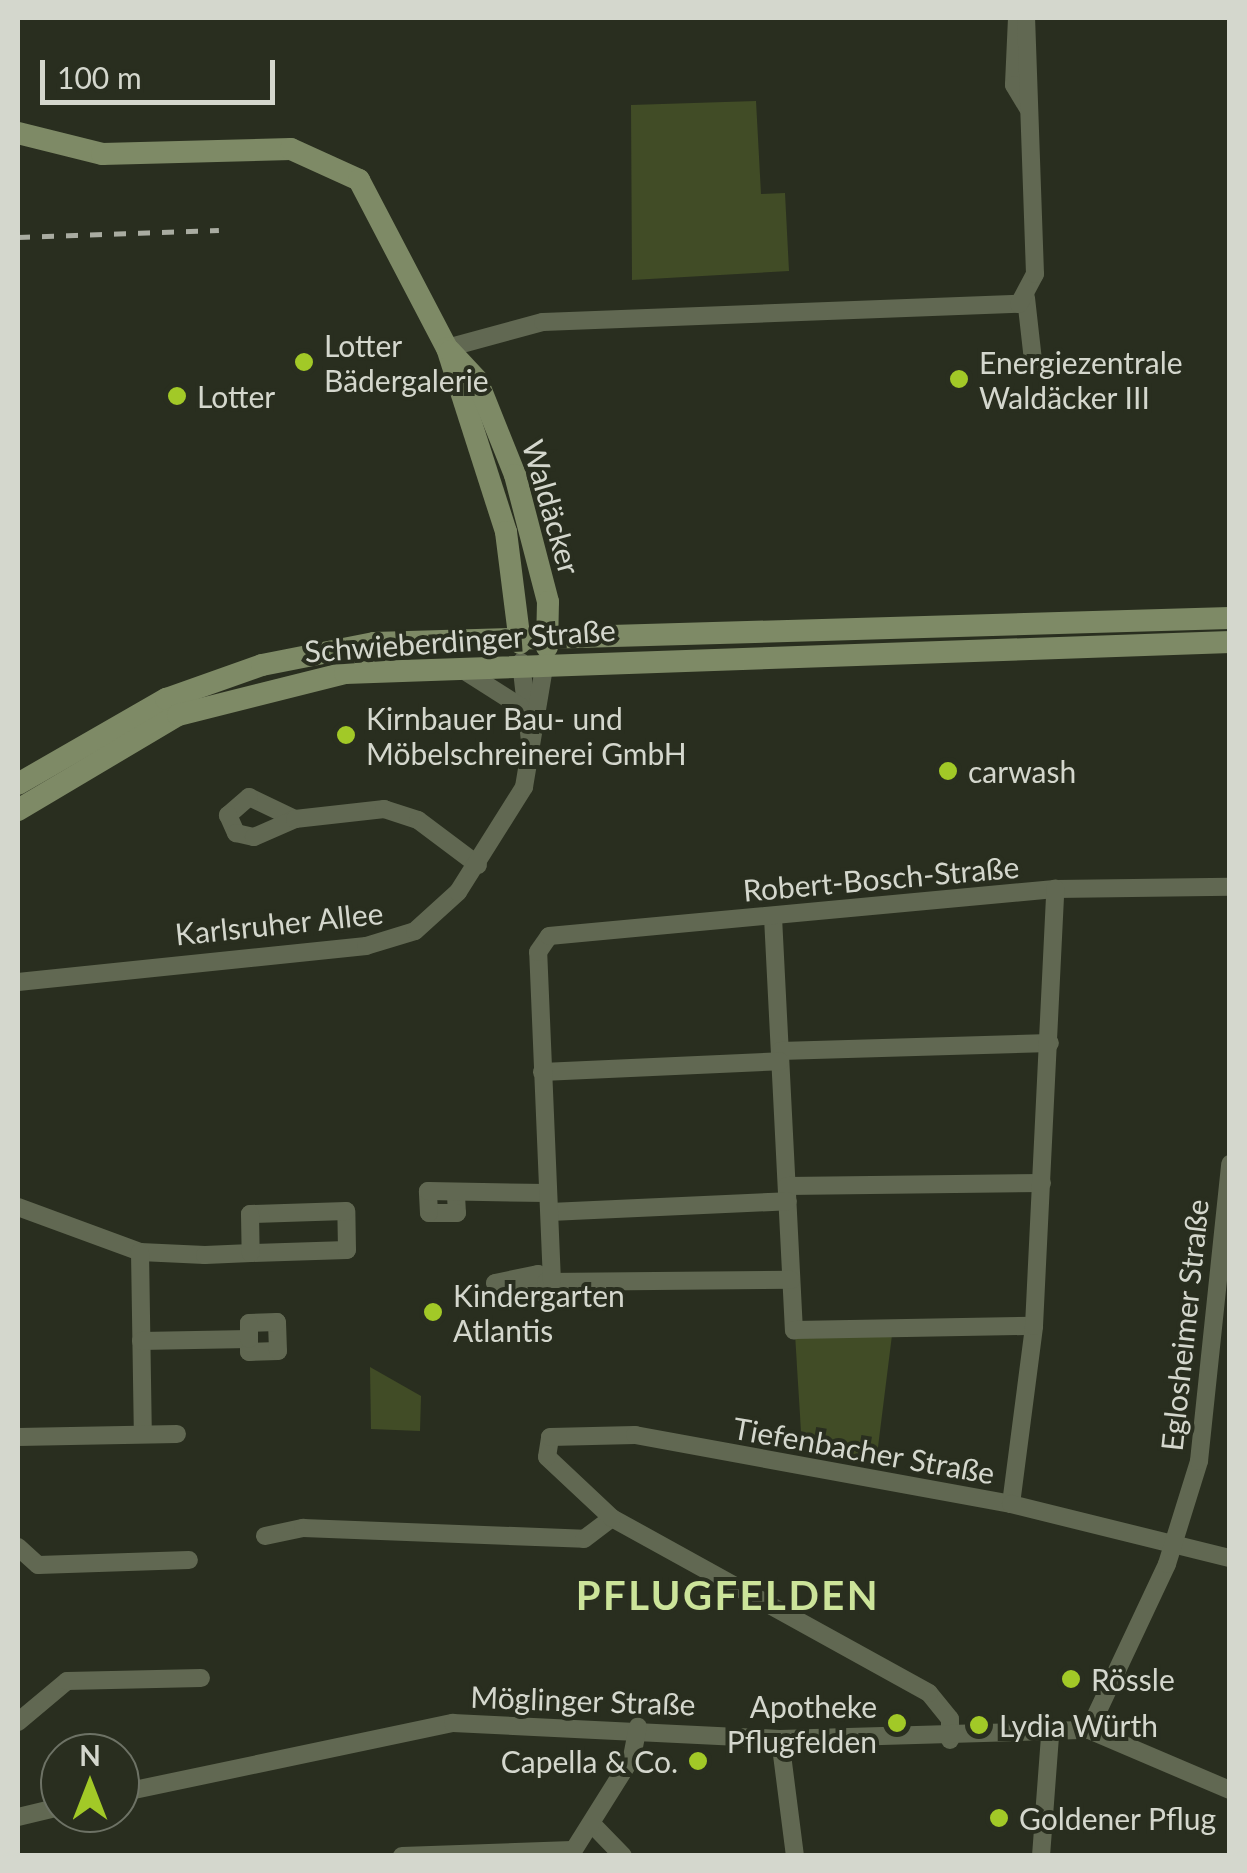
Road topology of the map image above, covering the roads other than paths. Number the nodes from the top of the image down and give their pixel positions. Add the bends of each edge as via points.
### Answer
1 (1016, 18) edge
2 (1026, 18) edge
3 (1028, 108) junction
4 (18, 133) edge
5 (1026, 298) junction
6 (447, 348) junction
7 (1034, 369) dead end
8 (1230, 618) edge
9 (698, 628) junction
10 (520, 632) junction
11 (549, 632) junction
12 (1230, 642) edge
13 (757, 654) junction
14 (698, 656) junction
15 (645, 657) junction
16 (545, 660) junction
17 (520, 662) junction
18 (452, 665) junction
19 (522, 707) junction
20 (533, 758) junction
21 (18, 784) edge
22 (18, 810) edge
23 (295, 819) dead end
24 (478, 865) junction
25 (1230, 888) edge
26 (1055, 889) junction
27 (773, 917) junction
28 (18, 982) edge
29 (1050, 1043) junction
30 (780, 1056) junction
31 (542, 1072) junction
32 (1230, 1164) edge
33 (1042, 1182) junction
34 (787, 1194) junction
35 (456, 1195) dead end
36 (548, 1202) junction
37 (18, 1207) edge
38 (140, 1252) junction
39 (251, 1253) junction
40 (1224, 1275) edge
41 (792, 1280) junction
42 (1034, 1326) junction
43 (249, 1338) dead end
44 (141, 1341) junction
45 (143, 1434) junction
46 (177, 1434) dead end
47 (18, 1437) edge
48 (1012, 1504) junction
49 (612, 1518) junction
50 (265, 1536) dead end
51 (1175, 1543) junction
52 (20, 1558) edge
53 (1230, 1558) edge
54 (188, 1560) dead end
55 (201, 1678) dead end
56 (21, 1715) edge
57 (638, 1727) junction
58 (1089, 1730) junction
59 (1050, 1736) junction
60 (780, 1739) junction
61 (950, 1740) junction
62 (140, 1788) edge
63 (1230, 1790) edge
64 (593, 1824) junction
65 (571, 1853) edge
66 (402, 1856) edge
67 (623, 1856) edge
68 (795, 1856) edge
69 (1040, 1856) edge

1 - 3 street via 1014,85
2 - 3 street via 1034,56
3 - 5 street via 1035,274
4 - 6 main road, Waldäcker via 76,152 291,148 336,163 378,204
5 - 6 street via 1002,310 544,322
5 - 7 street
6 - 10 main road, Waldäcker via 506,532
6 - 11 main road, Waldäcker via 477,380 502,439
8 - 9 main road, Schwieberdinger Straße
9 - 11 main road, Schwieberdinger Straße
9 - 14 main road
10 - 11 main road, Schwieberdinger Straße
10 - 17 main road, Waldäcker
10 - 21 main road, Schwieberdinger Straße via 374,643 262,665 124,717
11 - 16 main road, Waldäcker
12 - 13 main road, Schwieberdinger Straße
13 - 14 main road, Schwieberdinger Straße
13 - 15 street via 726,666 660,668
14 - 15 main road, Schwieberdinger Straße
15 - 16 main road, Schwieberdinger Straße
16 - 17 main road, Schwieberdinger Straße
16 - 20 street, Waldäcker
17 - 18 main road, Schwieberdinger Straße
17 - 19 street
18 - 19 street
18 - 22 main road, Schwieberdinger Straße via 302,680 212,702 106,750
19 - 20 street
20 - 24 street, Karlsruher Allee
23 - 24 street via 384,809 418,820
24 - 28 street, Karlsruher Allee via 438,917 392,940
25 - 26 street, Robert-Bosch-Straße
26 - 27 street, Robert-Bosch-Straße
26 - 29 street
27 - 30 street
27 - 31 street, Robert-Bosch-Straße via 560,932 542,942
29 - 30 street
29 - 33 street
30 - 31 street
30 - 34 street
31 - 36 street
32 - 40 street, Eglosheimer Straße
33 - 34 street
33 - 42 street
34 - 36 street
34 - 41 street
35 - 36 street
36 - 41 street via 549,1282
37 - 38 street
38 - 39 street
38 - 44 street
39 - 39 street via 347,1250 346,1211 250,1214
40 - 51 street, Eglosheimer Straße via 1199,1461
41 - 42 street via 794,1330
42 - 48 street
43 - 44 street
44 - 45 street
45 - 46 street
45 - 47 street
48 - 49 street, Tiefenbacher Straße via 635,1435 561,1434 546,1445 558,1471
48 - 51 street, Tiefenbacher Straße
49 - 50 street via 584,1540 303,1528
49 - 61 street via 929,1693 950,1720
51 - 53 street, Tiefenbacher Straße
51 - 58 street, Eglosheimer Straße
52 - 54 street
55 - 56 street via 66,1680
57 - 60 street, Möglinger Straße
57 - 62 street, Möglinger Straße via 397,1728
57 - 64 street via 632,1757
58 - 59 street
58 - 63 street
59 - 61 street, Möglinger Straße
59 - 69 street
60 - 61 street, Möglinger Straße
60 - 68 street
64 - 65 street
64 - 67 street
65 - 66 street

